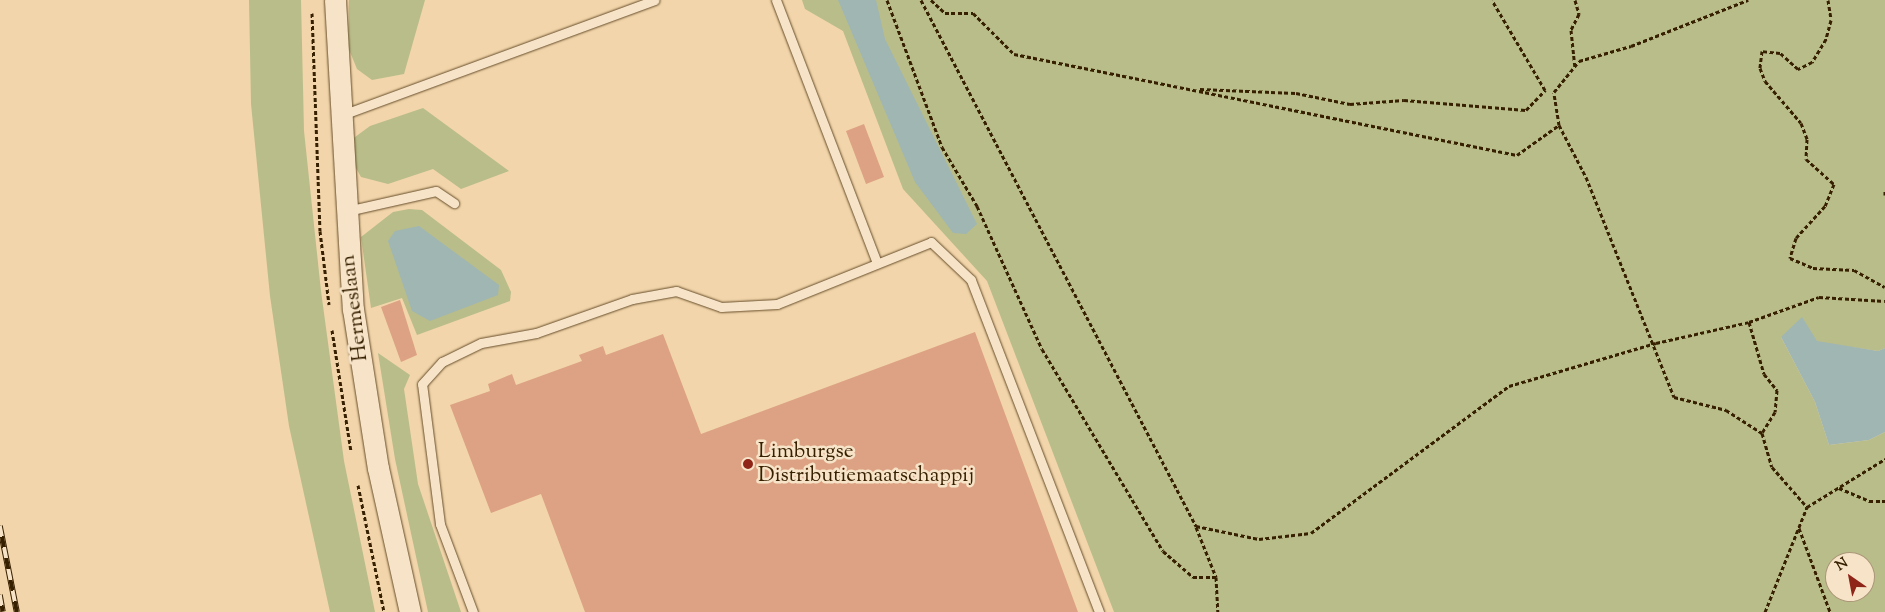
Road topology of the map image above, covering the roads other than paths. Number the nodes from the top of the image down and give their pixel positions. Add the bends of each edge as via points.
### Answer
1 (335, 0) edge
2 (654, 0) edge
3 (776, 0) edge
4 (340, 116) junction
5 (454, 203) dead end
6 (345, 211) junction
7 (878, 263) junction
8 (410, 612) edge
9 (473, 612) edge
10 (1099, 612) edge

1 - 4 street, Hermeslaan
2 - 4 lane
3 - 7 lane
4 - 6 street, Hermeslaan
5 - 6 lane via 436,191
6 - 8 street, Hermeslaan via 353,310 378,468
7 - 9 lane via 777,304 721,307 676,291 632,299 536,333 481,343 442,362 422,384 440,524
7 - 10 lane via 931,242 971,280

